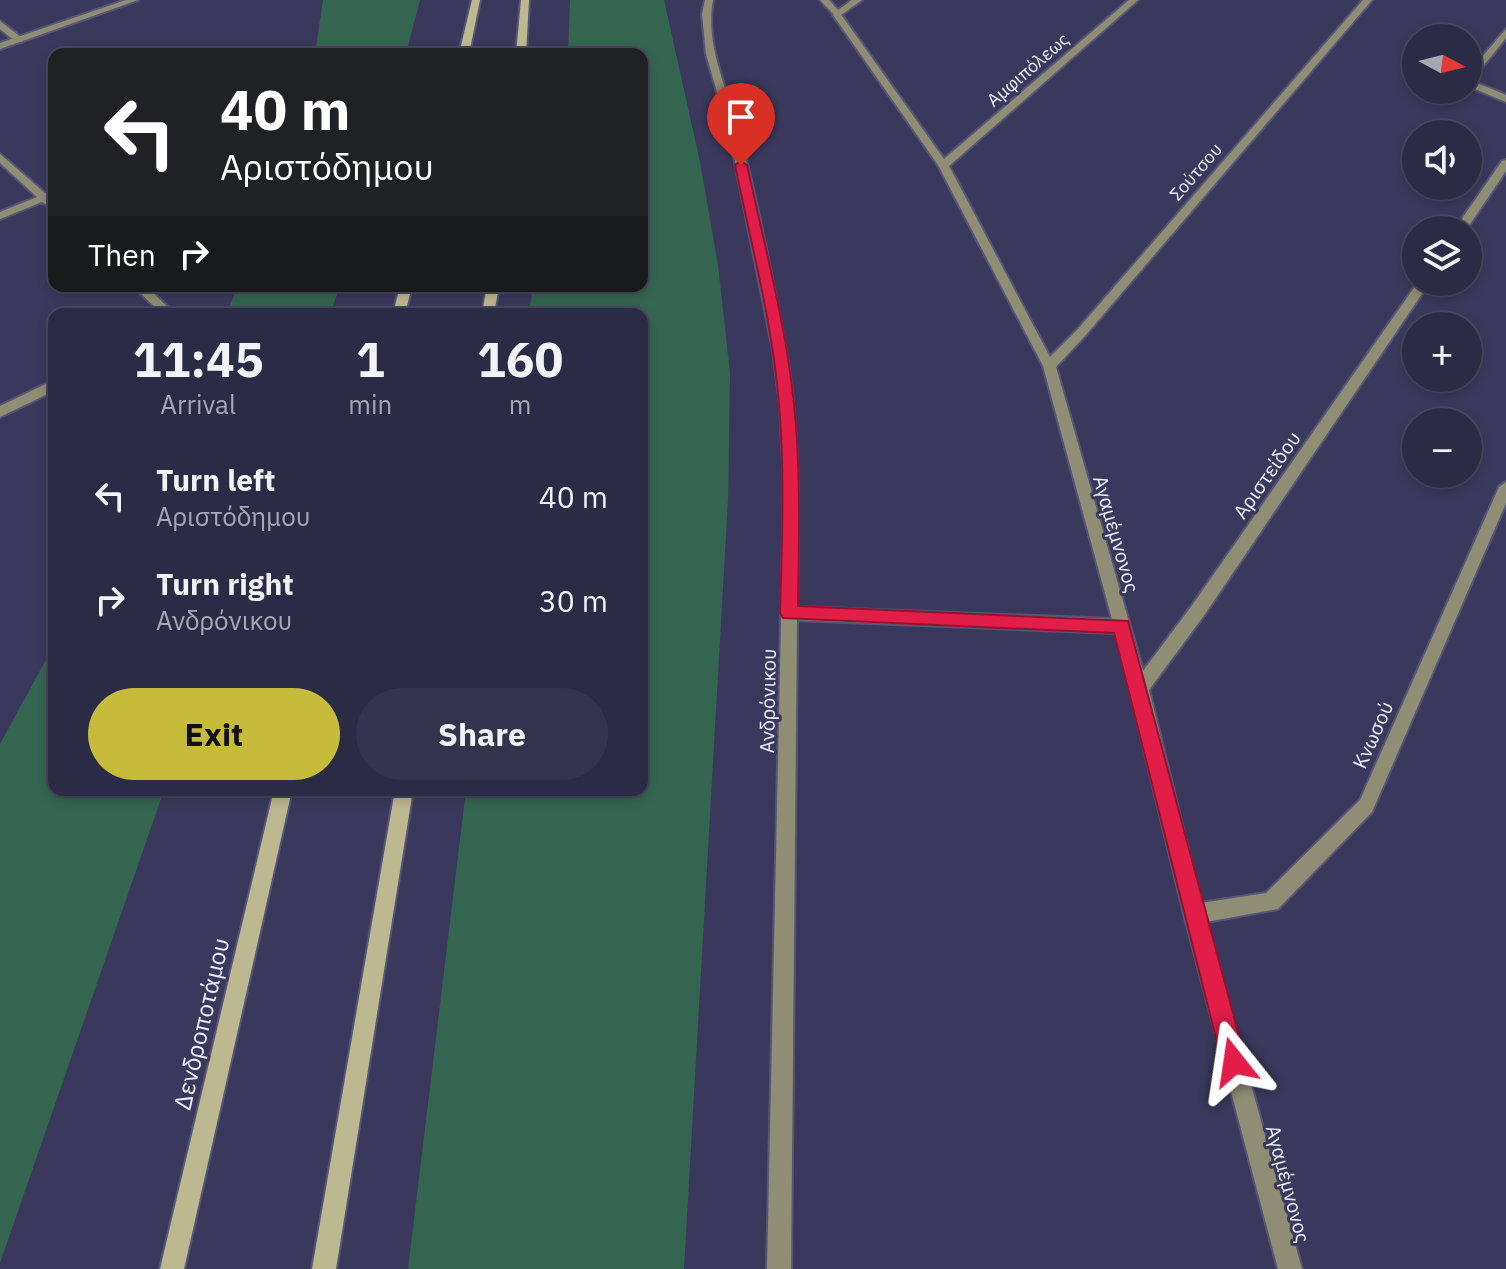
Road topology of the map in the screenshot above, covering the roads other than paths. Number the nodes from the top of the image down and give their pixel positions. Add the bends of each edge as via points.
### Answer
1 (134, 0) edge
2 (476, 0) edge
3 (525, 0) edge
4 (709, 0) edge
5 (824, 0) edge
6 (858, 0) edge
7 (1134, 0) edge
8 (1368, 0) edge
9 (837, 15) junction
10 (0, 24) edge
11 (1506, 32) edge
12 (19, 40) junction
13 (0, 46) edge
14 (465, 48) edge
15 (521, 48) edge
16 (1506, 99) edge
17 (0, 157) edge
18 (1506, 163) edge
19 (943, 165) junction
20 (48, 194) edge
21 (48, 195) edge
22 (0, 216) edge
23 (1470, 216) edge
24 (145, 292) edge
25 (1414, 296) edge
26 (163, 308) edge
27 (1049, 366) junction
28 (48, 388) edge
29 (0, 412) edge
30 (1506, 487) edge
31 (789, 613) junction
32 (1121, 626) junction
33 (1140, 689) junction
34 (282, 796) edge
35 (403, 796) edge
36 (1194, 914) junction
37 (172, 1269) edge
38 (324, 1269) edge
39 (779, 1269) edge
40 (1290, 1269) edge

1 - 12 street
2 - 14 main road
3 - 15 main road
4 - 31 street, Ανδρόνικου via 711,54 735,137 787,404
5 - 9 street, Αγαμέμνονος
6 - 9 street
7 - 19 street, Αμφιπόλεως
8 - 27 street, Σούτσου
9 - 19 street, Αγαμέμνονος
10 - 12 street
11 - 16 street via 1471,75 1473,85
12 - 13 street
17 - 20 street
18 - 23 street
19 - 27 street, Αγαμέμνονος
21 - 22 street
24 - 26 street
25 - 33 street, Αριστείδου
27 - 32 street, Αγαμέμνονος
28 - 29 street
30 - 36 street, Κνωσού via 1366,806 1271,902
31 - 32 street
31 - 39 street, Ανδρόνικου
32 - 33 street, Αγαμέμνονος
33 - 36 street, Αγαμέμνονος
34 - 37 main road, Δενδροποτάμου
35 - 38 main road
36 - 40 street, Αγαμέμνονος

